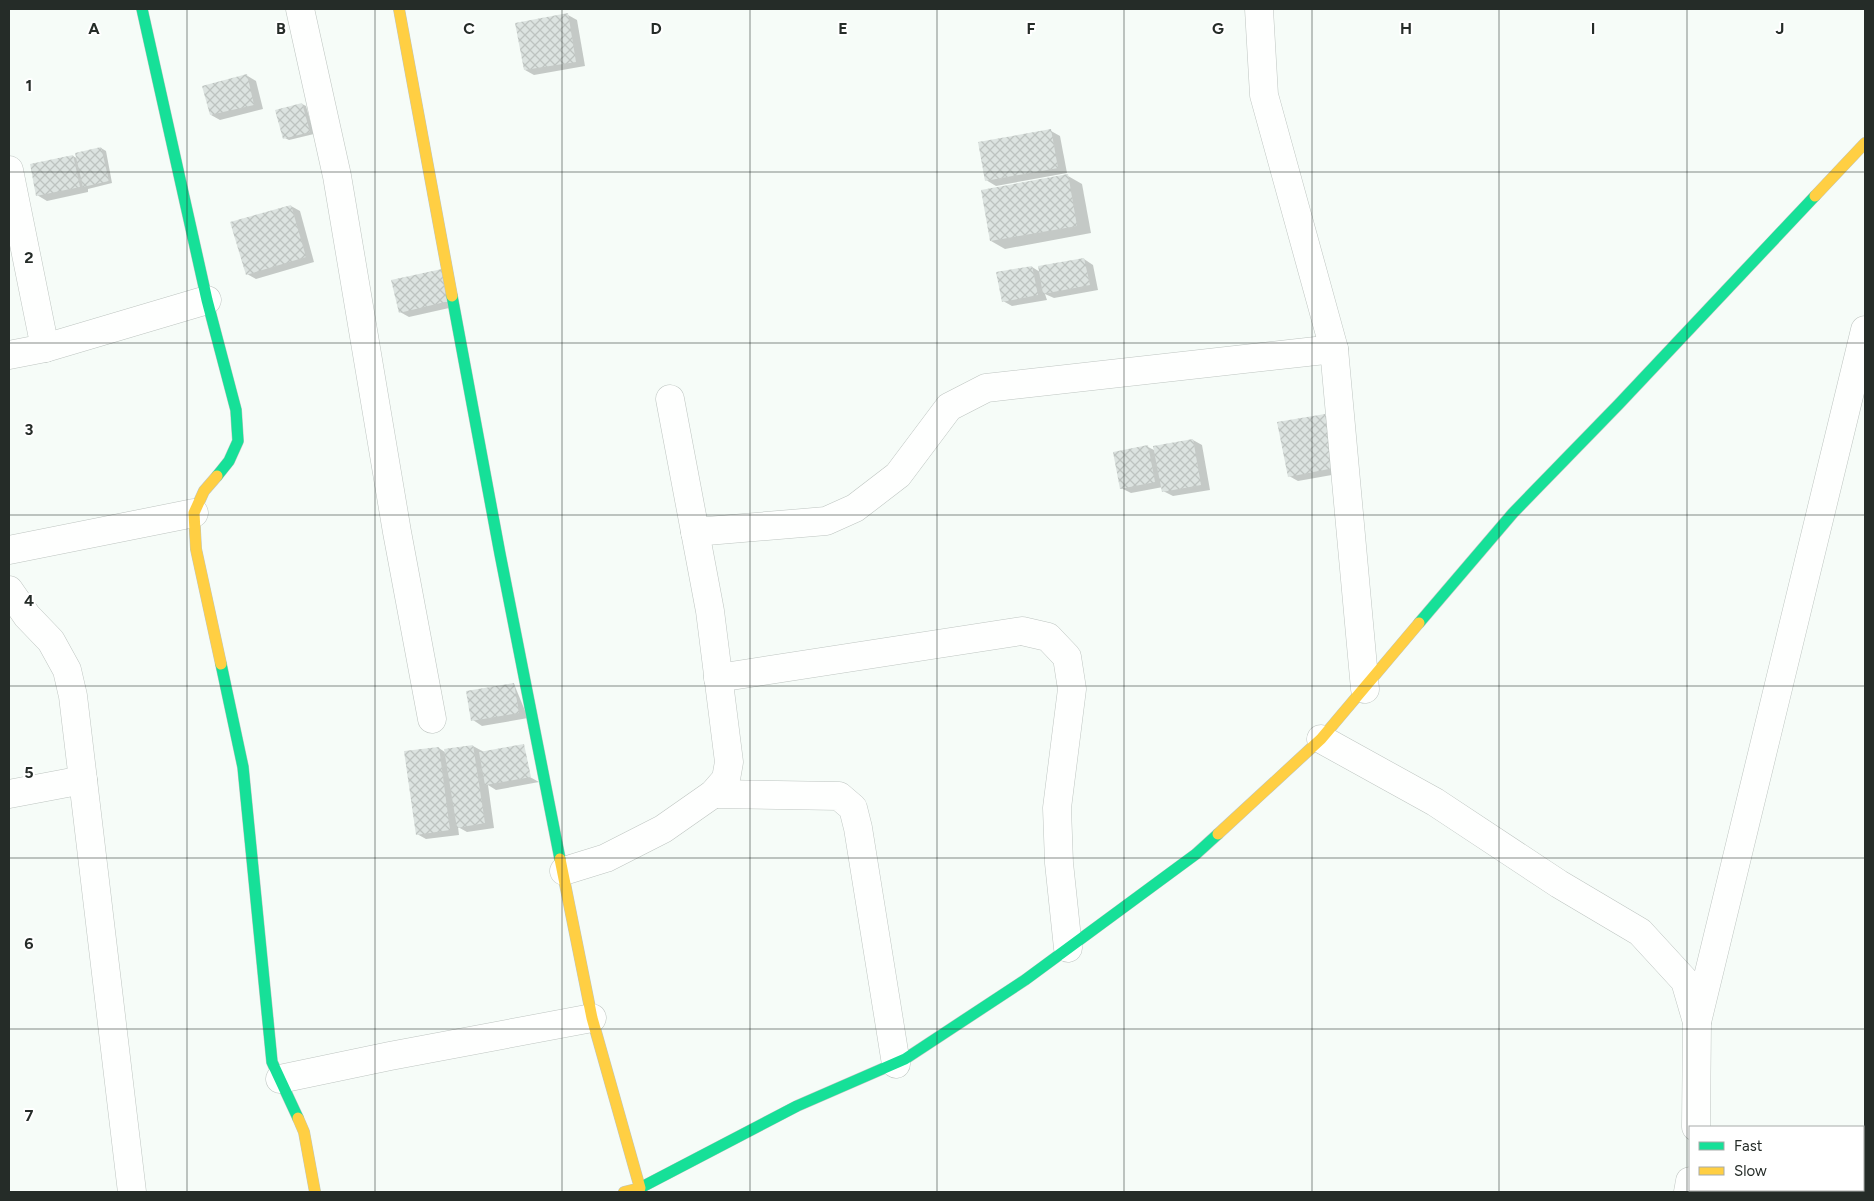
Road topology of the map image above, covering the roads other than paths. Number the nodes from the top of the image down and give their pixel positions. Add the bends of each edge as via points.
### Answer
1 (142, 9) edge
2 (300, 9) edge
3 (399, 9) edge
4 (1259, 9) edge
5 (1865, 143) edge
6 (9, 170) edge
7 (207, 300) junction
8 (1865, 330) edge
9 (45, 348) junction
10 (1334, 349) junction
11 (9, 355) edge
12 (670, 399) dead end
13 (194, 513) junction
14 (695, 532) junction
15 (9, 550) edge
16 (9, 590) edge
17 (718, 678) junction
18 (1365, 688) junction
19 (432, 719) dead end
20 (1321, 739) junction
21 (83, 780) junction
22 (9, 794) edge
23 (714, 794) junction
24 (564, 872) junction
25 (1068, 948) junction
26 (592, 1018) junction
27 (1697, 1022) junction
28 (896, 1064) junction
29 (280, 1079) junction
30 (1696, 1126) edge
31 (639, 1190) edge
32 (132, 1192) edge
33 (315, 1192) edge
34 (624, 1192) edge

1 - 7 street
2 - 19 street via 338,176 397,532
3 - 24 street via 500,554
4 - 10 street via 1264,95
5 - 18 street via 1513,513
6 - 9 street
7 - 9 street
7 - 13 street via 236,410 238,441 229,461 204,491
8 - 27 street
9 - 11 street
10 - 14 street via 986,388 949,407 898,475 855,508 826,521
10 - 18 street
12 - 14 street
13 - 15 street
13 - 29 street via 196,549 243,767 272,1062
14 - 17 street via 710,611
16 - 21 street via 27,616 51,641 67,670
17 - 23 street via 729,762 726,778
17 - 25 street via 1022,632 1048,637 1068,657 1072,689 1057,808
18 - 20 street
20 - 25 street via 1196,854
20 - 27 street via 1435,802 1640,932 1685,981
21 - 22 street
21 - 32 street
23 - 24 street via 635,844
23 - 28 street via 839,796 853,808
24 - 26 street
25 - 28 street
26 - 29 street
26 - 31 street
27 - 30 street
28 - 31 street via 797,1106
29 - 33 street via 304,1132
31 - 34 street

